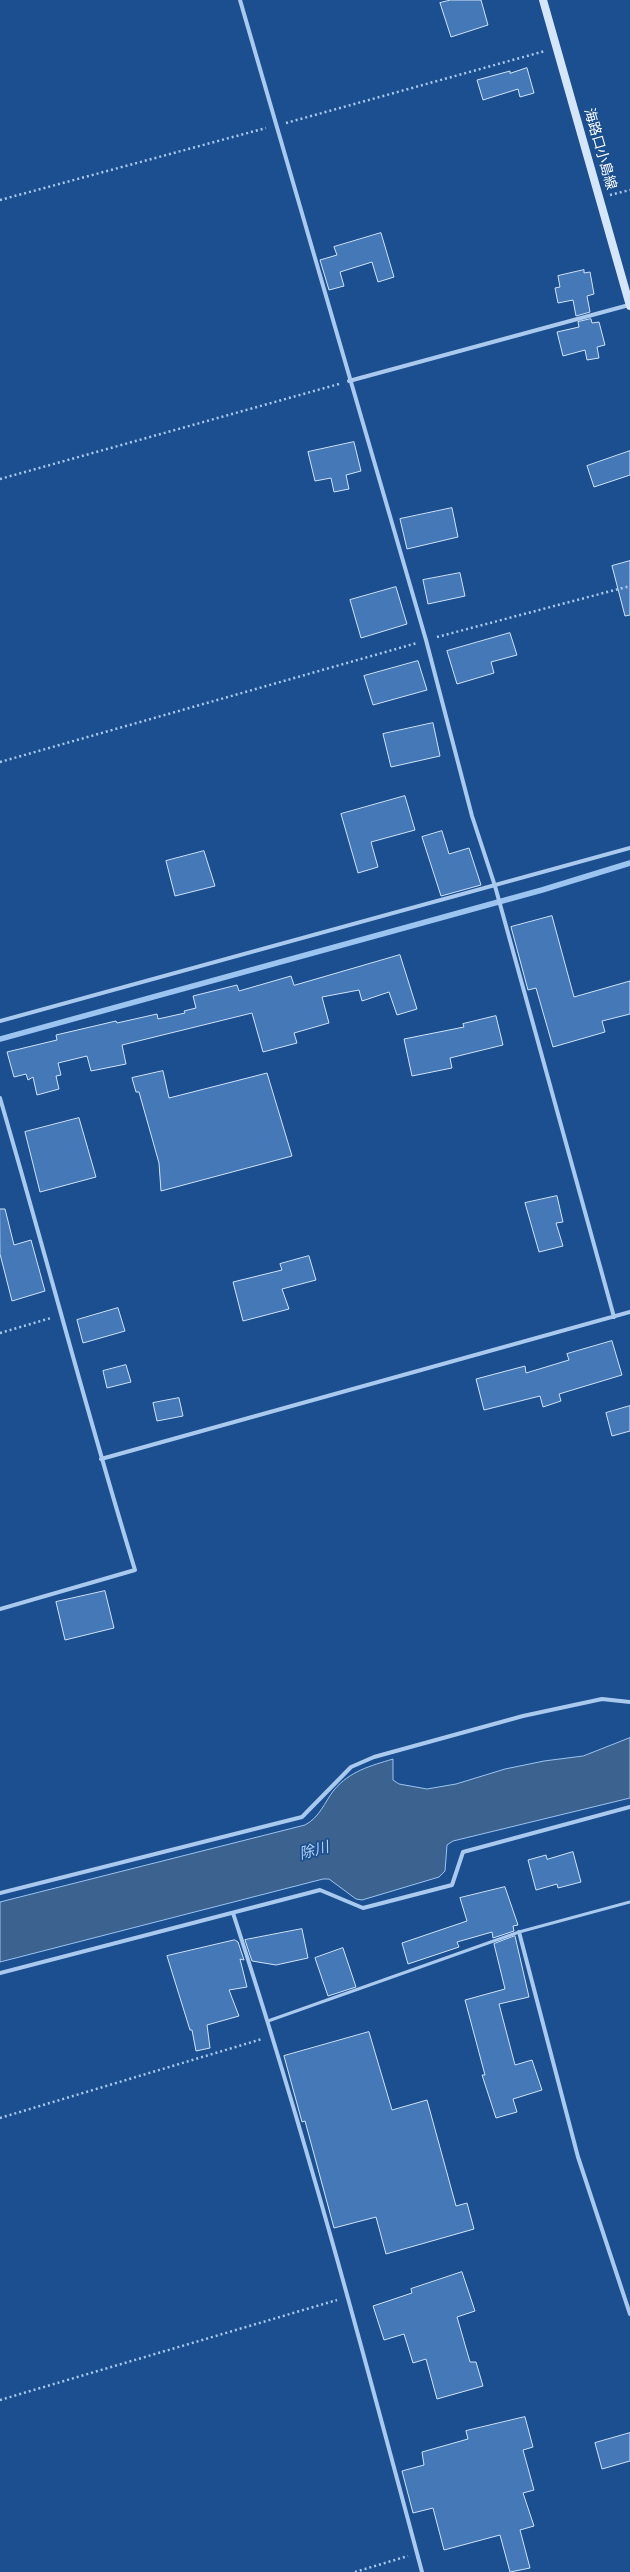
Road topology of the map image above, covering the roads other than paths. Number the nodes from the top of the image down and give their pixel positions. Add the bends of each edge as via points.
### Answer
1 (240, 0) edge
2 (543, 0) edge
3 (630, 306) edge
4 (349, 381) junction
5 (630, 848) edge
6 (495, 886) junction
7 (0, 1021) edge
8 (0, 1098) edge
9 (630, 1312) edge
10 (614, 1317) junction
11 (101, 1459) junction
12 (0, 1609) edge
13 (630, 1702) edge
14 (630, 1807) edge
15 (0, 1893) edge
16 (630, 1902) edge
17 (233, 1913) junction
18 (519, 1932) junction
19 (0, 1973) edge
20 (268, 2021) junction
21 (630, 2314) edge
22 (422, 2572) edge

1 - 4 street
2 - 3 main road, 海路口小島線
3 - 4 street
4 - 6 street via 426,640 472,816
5 - 6 street
6 - 7 street
6 - 10 street
8 - 11 street
9 - 10 street
10 - 11 street
11 - 12 street via 135,1570
13 - 15 street via 602,1699 523,1716 374,1757 351,1767 302,1817
14 - 17 street via 463,1852 452,1885 363,1908 320,1890
16 - 18 lane
17 - 19 street
17 - 20 street
18 - 20 lane
18 - 21 street via 578,2156
20 - 22 street via 349,2296

